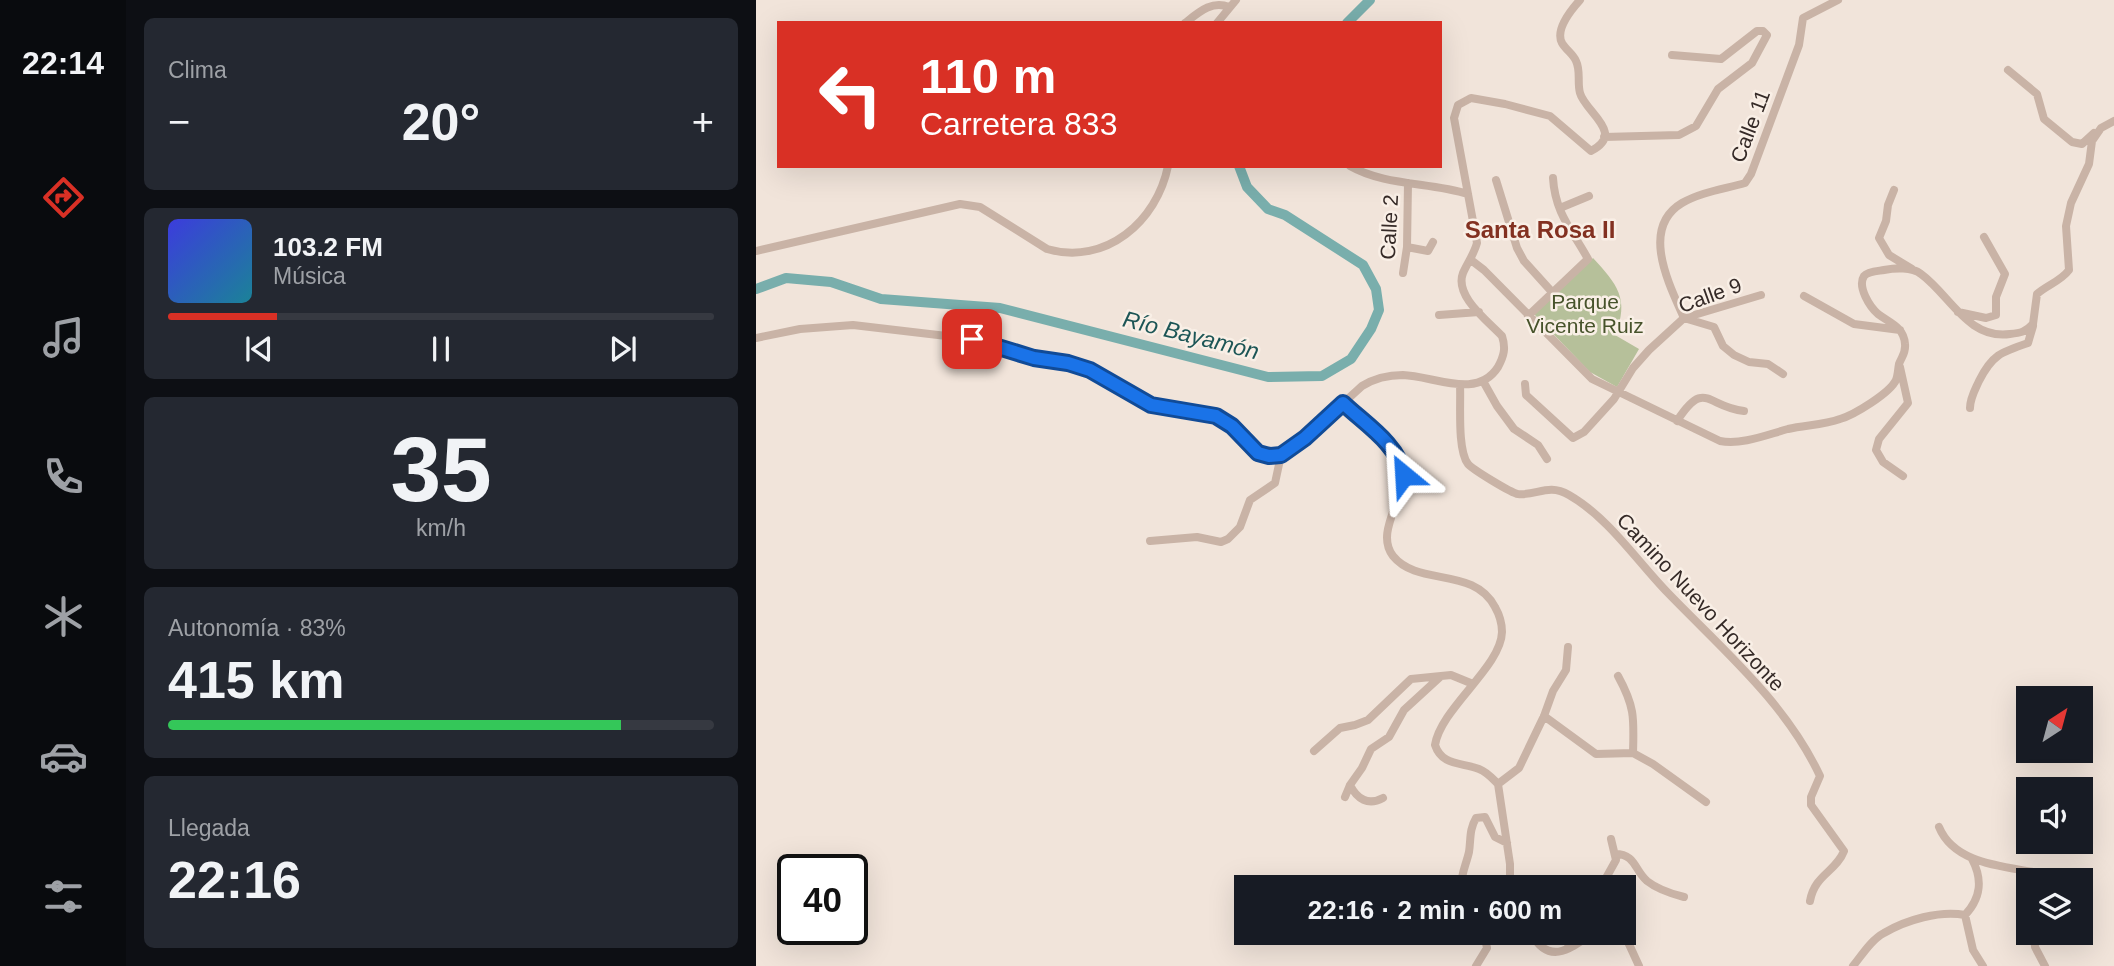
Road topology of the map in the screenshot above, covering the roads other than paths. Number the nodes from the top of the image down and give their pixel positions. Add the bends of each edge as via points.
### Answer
1 (1236, 0) edge
2 (1580, 0) edge
3 (1838, 0) edge
4 (1229, 7) junction
5 (1188, 21) edge
6 (1218, 21) edge
7 (1672, 55) dead end
8 (2008, 70) dead end
9 (2110, 123) edge
10 (1604, 137) junction
11 (1167, 168) edge
12 (1353, 168) edge
13 (1553, 178) dead end
14 (1496, 180) dead end
15 (1408, 183) junction
16 (1894, 190) dead end
17 (1468, 194) junction
18 (1589, 196) dead end
19 (1560, 208) junction
20 (1984, 237) dead end
21 (1433, 242) dead end
22 (1407, 247) junction
23 (756, 251) edge
24 (1471, 260) junction
25 (1913, 270) junction
26 (1403, 273) dead end
27 (1552, 292) junction
28 (1761, 295) dead end
29 (1804, 296) dead end
30 (1479, 312) junction
31 (1958, 312) junction
32 (1439, 315) dead end
33 (1528, 316) junction
34 (1684, 318) junction
35 (2034, 324) junction
36 (1900, 330) junction
37 (756, 338) edge
38 (1900, 363) junction
39 (1783, 374) dead end
40 (1483, 381) junction
41 (1525, 384) dead end
42 (1460, 385) junction
43 (1355, 392) junction
44 (1618, 393) junction
45 (1343, 403) junction
46 (1970, 408) dead end
47 (1744, 411) dead end
48 (1332, 414) junction
49 (1357, 417) junction
50 (1677, 421) junction
51 (1281, 455) junction
52 (1547, 459) dead end
53 (1903, 476) dead end
54 (1150, 541) dead end
55 (1568, 647) dead end
56 (1618, 676) dead end
57 (1440, 677) junction
58 (1473, 684) junction
59 (1544, 716) junction
60 (1314, 751) dead end
61 (1633, 753) junction
62 (1497, 784) junction
63 (1349, 785) junction
64 (1345, 797) dead end
65 (1383, 798) dead end
66 (1706, 802) dead end
67 (1939, 827) dead end
68 (1611, 839) dead end
69 (1507, 843) junction
70 (1615, 854) junction
71 (1972, 859) junction
72 (2016, 868) edge
73 (1461, 875) edge
74 (1509, 875) edge
75 (1609, 875) edge
76 (1684, 897) dead end
77 (1810, 901) dead end
78 (1965, 915) junction
79 (1486, 945) edge
80 (1541, 945) edge
81 (1569, 945) edge
82 (1576, 945) edge
83 (1629, 945) edge
84 (2035, 945) edge
85 (1566, 952) junction
86 (1476, 966) edge
87 (1639, 966) edge
88 (1853, 966) edge
89 (1983, 966) edge
90 (2045, 966) edge

1 - 4 street
2 - 10 street via 1561,30 1561,42 1576,62 1580,94 1601,121
3 - 34 street, Calle 11 via 1803,19 1796,53 1745,183 1683,202 1662,225 1660,248
4 - 5 street via 1212,2
4 - 6 street
7 - 10 street via 1721,59 1757,31 1767,35 1752,63 1718,89 1688,132
8 - 9 street via 2037,94 2044,119 2072,142 2082,144
9 - 35 street via 2092,141 2089,164 2071,203 2066,226 2069,270 2037,294
10 - 17 street via 1591,151 1550,116 1478,98 1463,100 1453,125
11 - 23 street via 1160,195 1144,220 1121,238 1093,250 1047,249 991,213 960,204
12 - 15 street
13 - 19 street
14 - 27 street via 1517,248
15 - 17 street
15 - 22 street, Calle 2
16 - 25 street via 1879,238 1889,255
17 - 24 street via 1477,235
18 - 19 street
19 - 27 street via 1588,259
20 - 31 street via 2005,274 1996,297 1996,315 1986,318
21 - 22 street via 1427,250
22 - 26 street, Calle 2
24 - 30 street via 1461,287
24 - 33 street
25 - 31 street
25 - 36 street via 1869,273 1862,284 1870,304
27 - 33 street
28 - 34 street, Calle 9
29 - 36 street via 1854,324
30 - 32 street
30 - 40 street via 1504,344 1504,357 1491,378
31 - 35 street via 1989,334 2023,332
33 - 44 street via 1585,373
34 - 39 street via 1714,327 1723,346 1734,355 1768,364
34 - 44 street, Calle 9 via 1633,368
35 - 46 street via 2028,343 1989,361
36 - 38 street via 1906,349
37 - 51 street via 853,325 972,339 1090,370 1151,405 1216,416 1258,453
38 - 50 street via 1888,391 1840,419 1736,443 1720,441
38 - 53 street via 1908,404 1879,439 1876,450 1883,462
40 - 42 street
40 - 52 street via 1514,429 1538,445
41 - 44 street, Calle 9 via 1526,395 1573,438 1584,432
42 - 43 street via 1404,375 1372,380
42 - 77 street, Camino Nuevo Horizonte via 1463,453 1468,465 1517,494 1561,491 1594,512 1789,722 1821,776 1811,805 1844,851 1813,886
43 - 45 street
43 - 49 street
44 - 50 street
45 - 48 street
45 - 49 street
47 - 50 street via 1699,397 1688,403
48 - 49 street
48 - 51 street
49 - 58 street via 1393,449 1401,463 1402,489 1387,532 1394,557 1411,569 1471,584 1484,592 1497,611 1501,641
51 - 54 street via 1275,483 1250,500 1240,527 1228,539
55 - 59 street via 1566,670
56 - 61 street via 1634,718
57 - 58 street via 1451,675
57 - 60 street via 1407,681 1368,720 1340,728
57 - 63 street via 1404,710 1389,737 1371,749
58 - 62 street via 1441,726 1435,745 1447,761 1480,769
59 - 61 street via 1596,754
59 - 62 street via 1519,768
61 - 66 street
62 - 69 street
63 - 64 street
63 - 65 street via 1366,801
67 - 71 street via 1947,842
68 - 70 street
69 - 73 street via 1495,837 1485,817 1476,818 1470,827 1469,853
69 - 74 street
70 - 75 street
70 - 76 street via 1630,857 1649,883
71 - 72 street
71 - 78 street via 1980,892
78 - 88 street via 1932,915 1883,933
78 - 89 street via 1973,950
79 - 86 street
80 - 85 street via 1550,952
81 - 85 street
82 - 85 street
83 - 87 street
84 - 90 street

